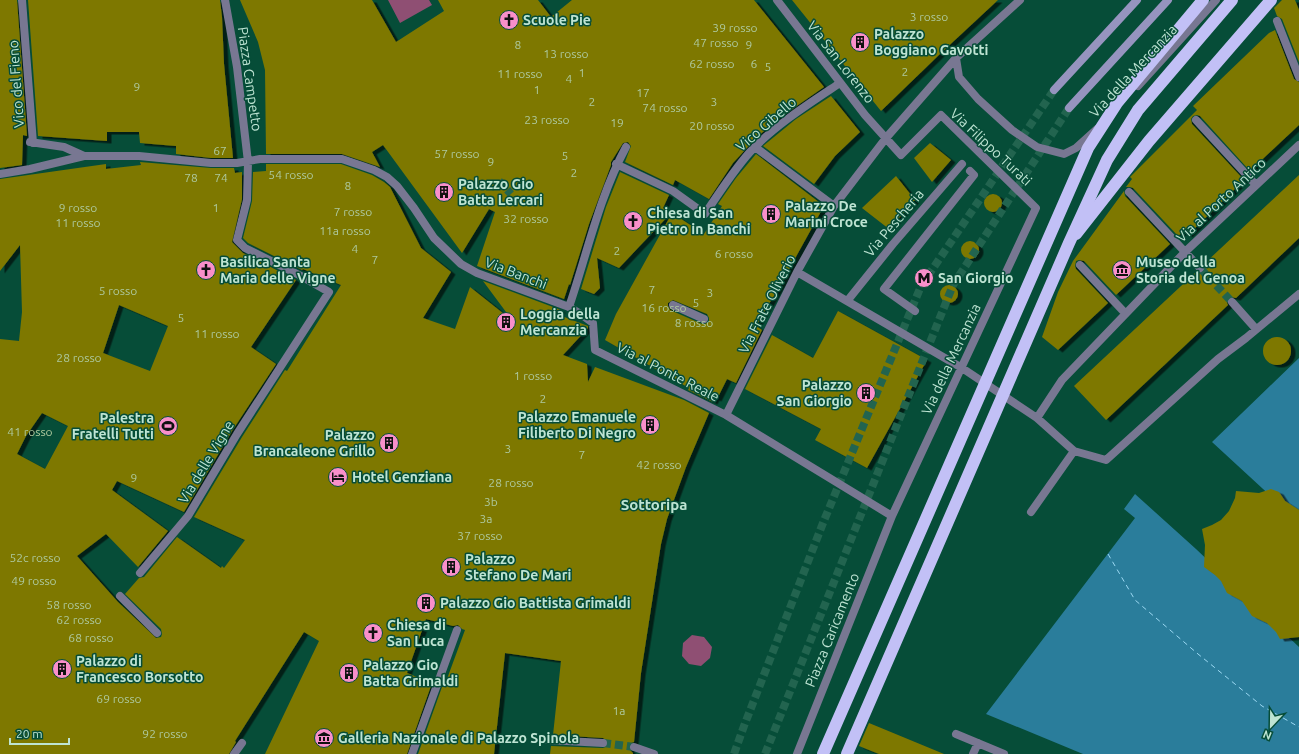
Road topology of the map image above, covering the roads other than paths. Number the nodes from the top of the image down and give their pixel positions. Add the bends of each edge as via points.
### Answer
1 (22, 0) edge
2 (225, 0) edge
3 (777, 0) edge
4 (1020, 0) edge
5 (1137, 0) edge
6 (1168, 0) edge
7 (1203, 0) edge
8 (1216, 0) edge
9 (1232, 0) edge
10 (1271, 0) edge
11 (1277, 21) dead end
12 (956, 58) junction
13 (1299, 77) edge
14 (840, 83) junction
15 (1054, 90) tunnel mouth
16 (1069, 108) tunnel mouth
17 (1196, 120) dead end
18 (886, 138) junction
19 (1299, 144) edge
20 (626, 147) dead end
21 (755, 147) junction
22 (1064, 154) joint
23 (84, 156) junction
24 (248, 162) junction
25 (616, 164) junction
26 (962, 164) dead end
27 (970, 171) dead end
28 (0, 174) edge
29 (1256, 185) junction
30 (1129, 192) dead end
31 (834, 206) junction
32 (1036, 208) joint
33 (1069, 242) junction
34 (1186, 251) junction
35 (1080, 265) dead end
36 (1200, 268) tunnel mouth
37 (797, 272) junction
38 (301, 276) joint
39 (1299, 294) edge
40 (848, 300) junction
41 (1232, 302) tunnel mouth
42 (673, 305) dead end
43 (566, 306) junction
44 (915, 311) dead end
45 (1125, 313) junction
46 (704, 319) dead end
47 (1256, 329) junction
48 (599, 352) joint
49 (962, 368) junction
50 (726, 415) junction
51 (1037, 418) junction
52 (1074, 451) junction
53 (900, 501) joint
54 (1031, 512) dead end
55 (892, 516) junction
56 (140, 573) dead end
57 (120, 596) dead end
58 (457, 630) dead end
59 (157, 632) dead end
60 (956, 734) dead end
61 (548, 740) dead end
62 (242, 743) dead end
63 (603, 743) tunnel mouth
64 (978, 743) junction
65 (634, 747) tunnel mouth
66 (234, 754) edge
67 (412, 754) edge
68 (654, 754) edge
69 (797, 754) edge
70 (823, 754) edge
71 (847, 754) edge
72 (973, 754) edge
73 (1004, 754) edge

1 - 23 street, Vico del Fieno via 32,143 64,147
2 - 24 street, Piazza Campetto via 237,67
3 - 14 street, Via San Lorenzo
4 - 12 street
5 - 15 main road
6 - 16 main road
7 - 70 highway, bridge via 1117,103 1088,148
8 - 22 street, Via della Mercanzia via 1113,114 1076,148
9 - 33 highway, bridge via 1138,110 1107,160
10 - 33 highway, bridge via 1149,141
11 - 13 street
12 - 18 street
12 - 22 street, Via Filippo Turati via 959,78 1012,130 1037,147
14 - 18 street, Via San Lorenzo
14 - 21 street, Vico Gibello via 798,111
17 - 29 street
18 - 31 street, Via Frate Oliverio
18 - 32 street, Via Filippo Turati via 901,155 940,115
19 - 29 street, Via al Porto Antico
20 - 25 street
21 - 25 street, Vico Gibello via 705,214 676,194
21 - 31 street
23 - 24 street, Via Banchi via 139,156 211,163
23 - 28 street
24 - 38 street, Piazza Campetto via 247,200 237,240 244,248
24 - 43 street, Via Banchi via 260,159 342,159 374,170 397,186 434,238 461,264 477,273
25 - 43 street
26 - 40 street, Via Pescheria
27 - 44 street via 974,175 884,289
29 - 34 street, Via al Porto Antico
30 - 34 street
31 - 37 street, Via Frate Oliverio
32 - 49 street, Via della Mercanzia
33 - 71 highway, bridge
34 - 36 street
34 - 45 street, Via al Porto Antico
35 - 45 street
37 - 40 street
37 - 50 street, Via Frate Oliverio
38 - 56 street, Via delle Vigne via 329,292 237,434 188,516
39 - 47 street
40 - 49 street
41 - 47 street
42 - 46 street
43 - 48 street, Via Banchi via 593,323 595,350
45 - 51 street, Via al Porto Antico via 1062,380
47 - 52 street via 1218,359 1106,460
48 - 50 street, Via al Ponte Reale
49 - 51 street
49 - 53 street, Via della Mercanzia
50 - 55 street
51 - 52 street
52 - 54 street
53 - 55 street, Piazza Caricamento
55 - 69 street, Piazza Caricamento
57 - 59 street
58 - 67 street
60 - 64 street
61 - 63 street
62 - 66 street
64 - 72 street
64 - 73 street
65 - 68 street

